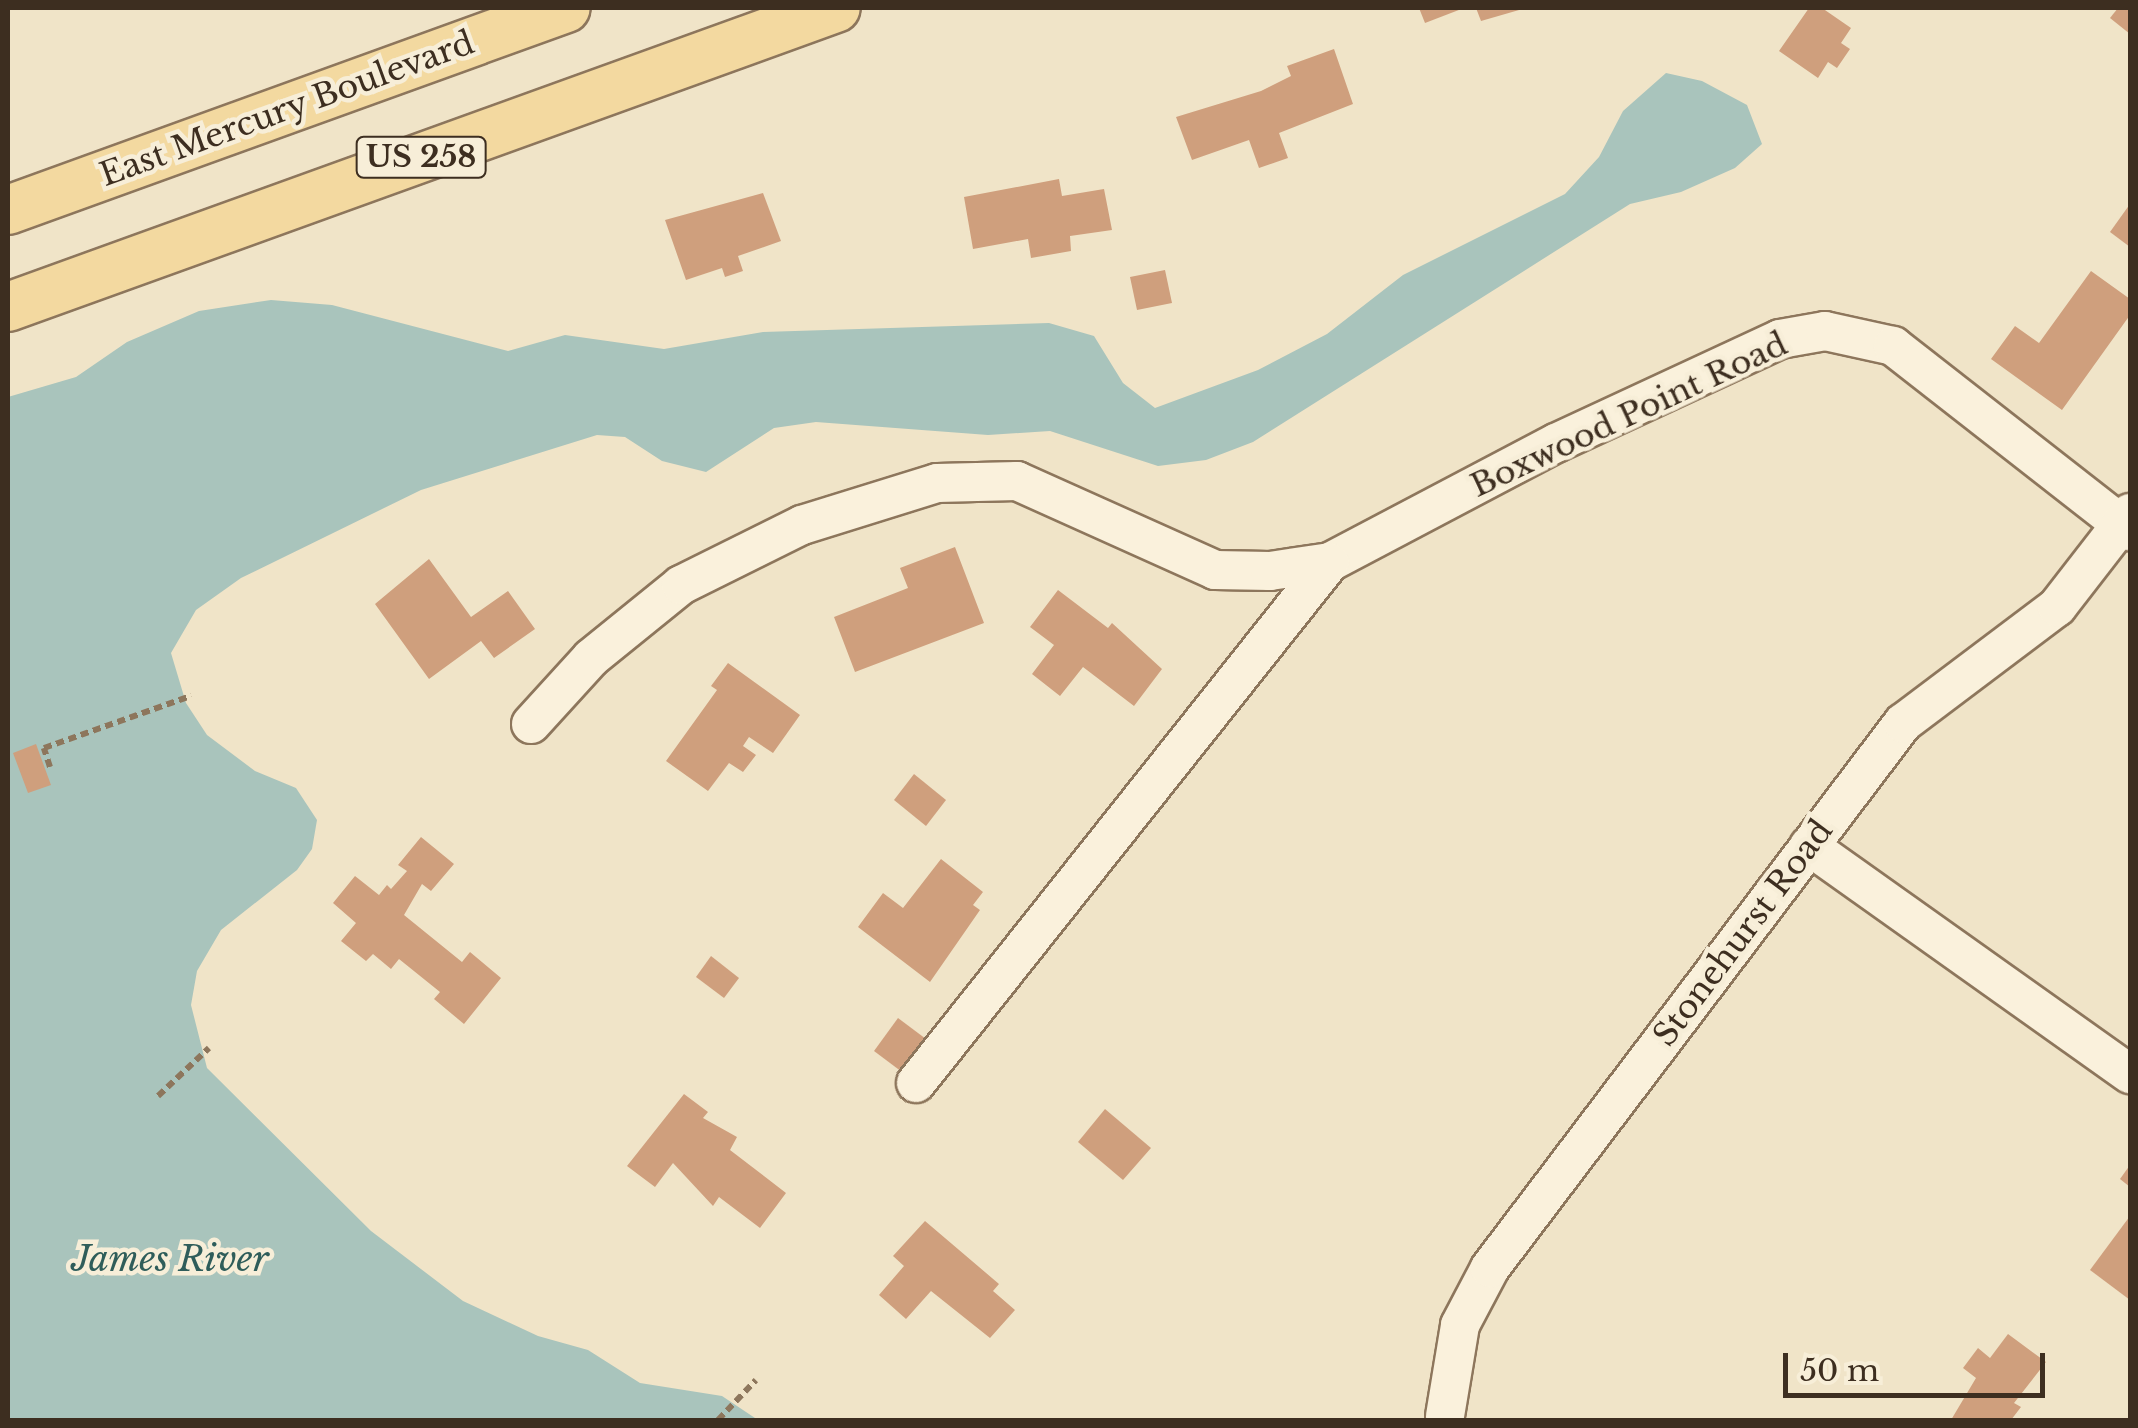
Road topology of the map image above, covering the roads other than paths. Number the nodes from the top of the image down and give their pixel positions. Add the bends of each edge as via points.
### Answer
1 (566, 8) edge
2 (836, 8) edge
3 (8, 210) edge
4 (8, 307) edge
5 (2128, 523) edge
6 (1330, 562) junction
7 (531, 724) dead end
8 (1810, 846) junction
9 (2130, 1074) edge
10 (916, 1083) dead end
11 (1444, 1416) dead end

1 - 3 main road, East Mercury Boulevard / US 258
2 - 4 main road, US 258
5 - 6 street, Boxwood Point Road via 1893,346 1825,331 1780,339 1556,443
5 - 8 street, Stonehurst Road via 2058,607 1903,722
6 - 7 street, Boxwood Point Road via 1215,570 1017,481 938,483 802,525 681,585 592,658
6 - 10 street, Boxwood Point Road
8 - 9 street
8 - 11 street, Stonehurst Road via 1490,1268 1460,1324

